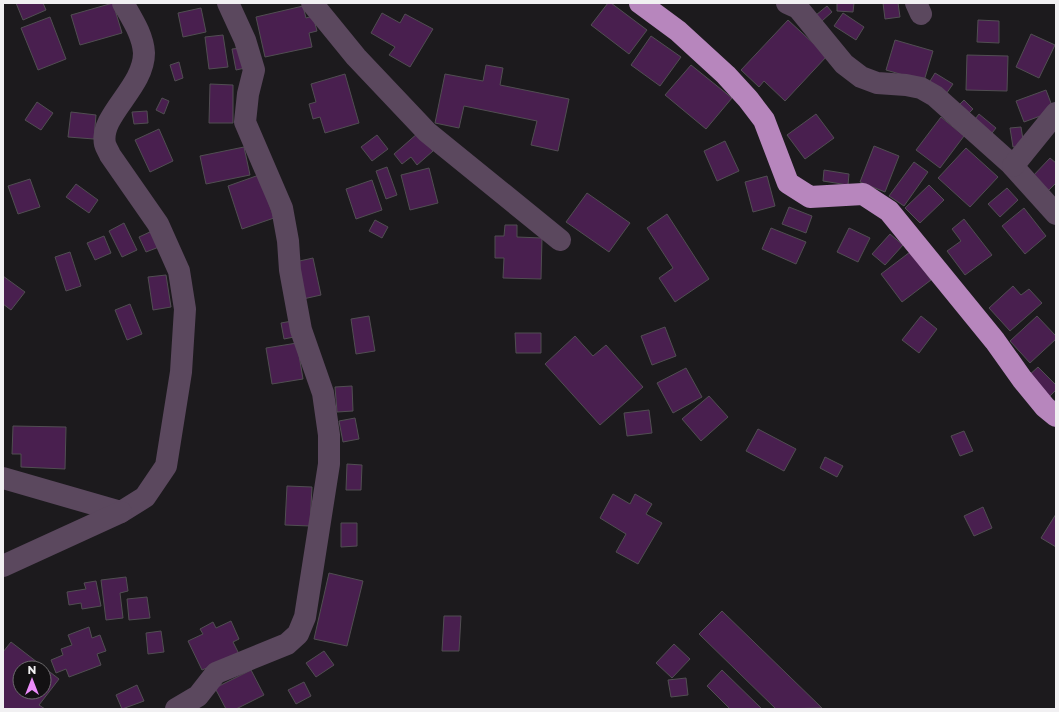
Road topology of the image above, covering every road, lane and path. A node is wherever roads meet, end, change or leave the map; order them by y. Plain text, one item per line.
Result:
1 (123, 3) edge
2 (228, 3) edge
3 (312, 3) edge
4 (640, 3) edge
5 (787, 3) edge
6 (1056, 113) edge
7 (1013, 166) junction
8 (1056, 214) edge
9 (560, 240) dead end
10 (1056, 416) edge
11 (3, 478) edge
12 (121, 512) junction
13 (3, 566) edge
14 (176, 709) edge

1 - 12 street
2 - 14 street
3 - 9 street
4 - 10 highway
5 - 7 street
6 - 7 street
7 - 8 street
11 - 12 street
12 - 13 street

